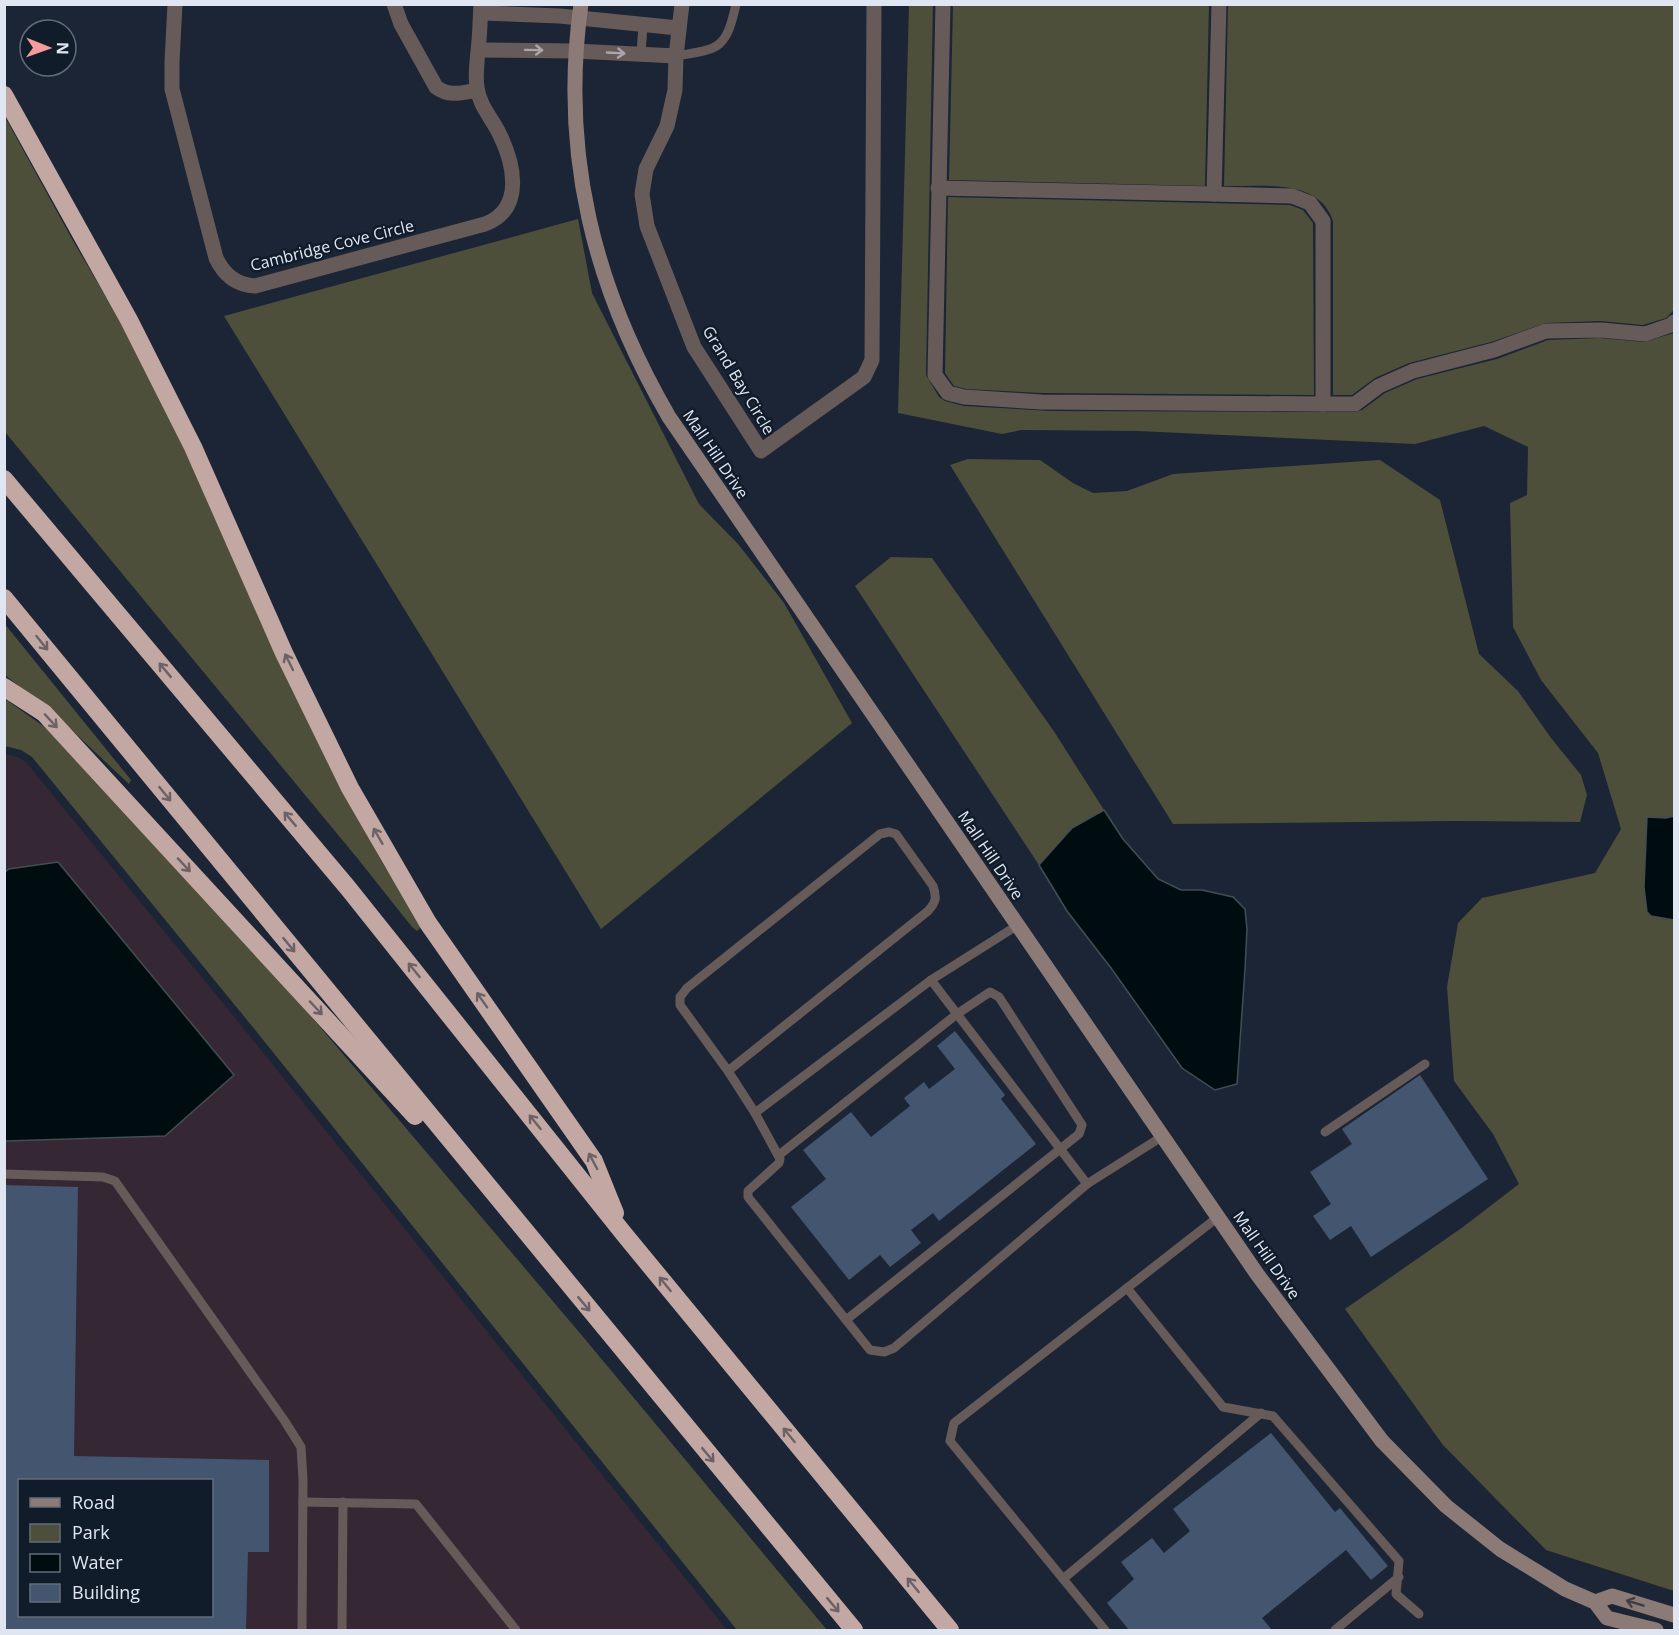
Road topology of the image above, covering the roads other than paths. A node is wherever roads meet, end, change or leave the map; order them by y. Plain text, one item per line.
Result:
1 (175, 4) edge
2 (394, 4) edge
3 (682, 4) edge
4 (736, 4) edge
5 (874, 4) edge
6 (943, 4) edge
7 (1219, 4) edge
8 (481, 9) edge
9 (580, 11) edge
10 (643, 24) junction
11 (678, 28) junction
12 (479, 50) junction
13 (575, 51) junction
14 (641, 54) junction
15 (675, 56) junction
16 (477, 90) junction
17 (4, 95) edge
18 (938, 188) junction
19 (1214, 194) junction
20 (1674, 322) edge
21 (1323, 404) junction
22 (4, 479) edge
23 (4, 598) edge
24 (4, 687) edge
25 (1018, 925) junction
26 (931, 980) junction
27 (957, 1014) junction
28 (1425, 1064) dead end
29 (728, 1071) junction
30 (755, 1113) junction
31 (1325, 1132) dead end
32 (1163, 1136) junction
33 (1059, 1148) junction
34 (779, 1155) junction
35 (4, 1174) edge
36 (1087, 1184) junction
37 (1218, 1217) junction
38 (624, 1234) junction
39 (547, 1259) junction
40 (1127, 1288) junction
41 (846, 1320) junction
42 (1261, 1413) junction
43 (303, 1502) junction
44 (343, 1502) junction
45 (1399, 1576) junction
46 (1063, 1579) junction
47 (1595, 1602) junction
48 (1419, 1614) dead end
49 (1674, 1615) edge
50 (302, 1630) edge
51 (342, 1630) edge
52 (516, 1630) edge
53 (854, 1630) edge
54 (950, 1630) edge
55 (1105, 1630) edge
56 (1335, 1630) edge
57 (1656, 1630) edge

1 - 16 street, Cambridge Cove Circle
2 - 16 street
3 - 11 street, Grand Bay Circle
4 - 15 lane
5 - 15 street, Grand Bay Circle
6 - 18 street
7 - 19 street
8 - 9 street
8 - 12 street, Cambridge Cove Circle
9 - 10 street
9 - 13 street, Mall Hill Drive
10 - 11 street
10 - 14 lane
11 - 15 street, Grand Bay Circle
12 -> 13 street
12 - 16 street, Cambridge Cove Circle
13 -> 14 street
13 - 25 street, Mall Hill Drive
14 - 15 street
38 -> 17 highway
18 - 19 street
18 - 21 street
19 - 21 street
20 - 21 street
38 -> 22 highway
23 -> 39 highway
24 -> 39 highway
25 - 26 lane
25 - 32 street, Mall Hill Drive
26 - 27 lane
26 - 30 lane
27 - 33 lane
27 - 33 lane
27 - 34 lane
28 - 31 lane
29 - 29 lane
29 - 30 lane
30 - 34 lane
32 - 36 lane
32 - 37 street, Mall Hill Drive
33 - 36 lane
33 - 41 lane
34 - 41 lane
35 - 43 lane
36 - 41 lane
37 - 40 lane
37 - 47 street, Mall Hill Drive
54 -> 38 highway
39 -> 53 highway
40 - 42 lane
40 - 46 lane
42 - 45 lane
42 - 46 lane
43 - 44 lane
43 - 50 lane
44 - 51 lane
44 - 52 lane
45 - 48 lane
45 - 56 lane
46 - 55 lane
49 -> 47 street, Mall Hill Drive
47 - 57 street, Mall Hill Drive

